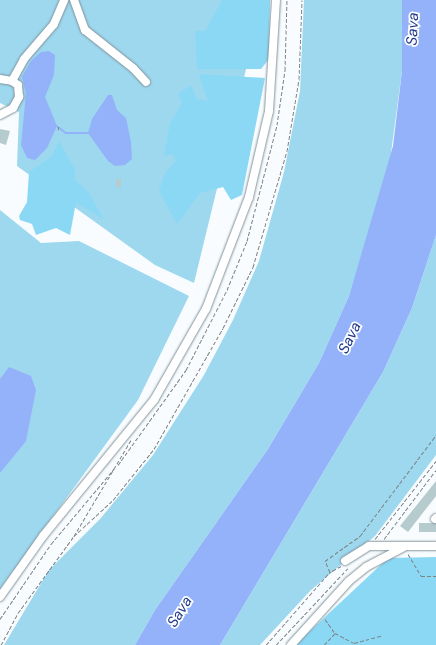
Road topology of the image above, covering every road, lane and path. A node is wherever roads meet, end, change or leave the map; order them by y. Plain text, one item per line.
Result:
1 (64, 0) edge
2 (74, 0) edge
3 (276, 0) edge
4 (287, 0) edge
5 (23, 62) junction
6 (0, 79) edge
7 (12, 81) junction
8 (146, 82) dead end
9 (20, 90) junction
10 (0, 115) edge
11 (59, 126) dead end
12 (58, 130) dead end
13 (436, 435) edge
14 (436, 461) edge
15 (436, 470) edge
16 (74, 536) dead end
17 (380, 545) junction
18 (369, 546) junction
19 (436, 546) edge
20 (404, 547) junction
21 (349, 562) junction
22 (330, 572) junction
23 (436, 576) edge
24 (0, 597) edge
25 (318, 613) junction
26 (0, 619) edge
27 (335, 633) junction
28 (381, 636) dead end
29 (1, 645) edge
30 (266, 645) edge
31 (276, 645) edge
32 (291, 645) edge
33 (324, 645) edge

1 - 5 street
2 - 8 street
3 - 24 street
4 - 26 path
5 - 7 street
5 - 9 street
6 - 7 street
7 - 9 street
9 - 10 street
11 - 12 path
13 - 22 path
14 - 18 path
15 - 17 path
16 - 29 path
17 - 18 street
17 - 20 street
18 - 21 street
19 - 20 street
20 - 23 path
20 - 25 street
21 - 22 path
21 - 31 path
22 - 30 path
25 - 27 path
25 - 32 street
27 - 28 path
27 - 33 path

